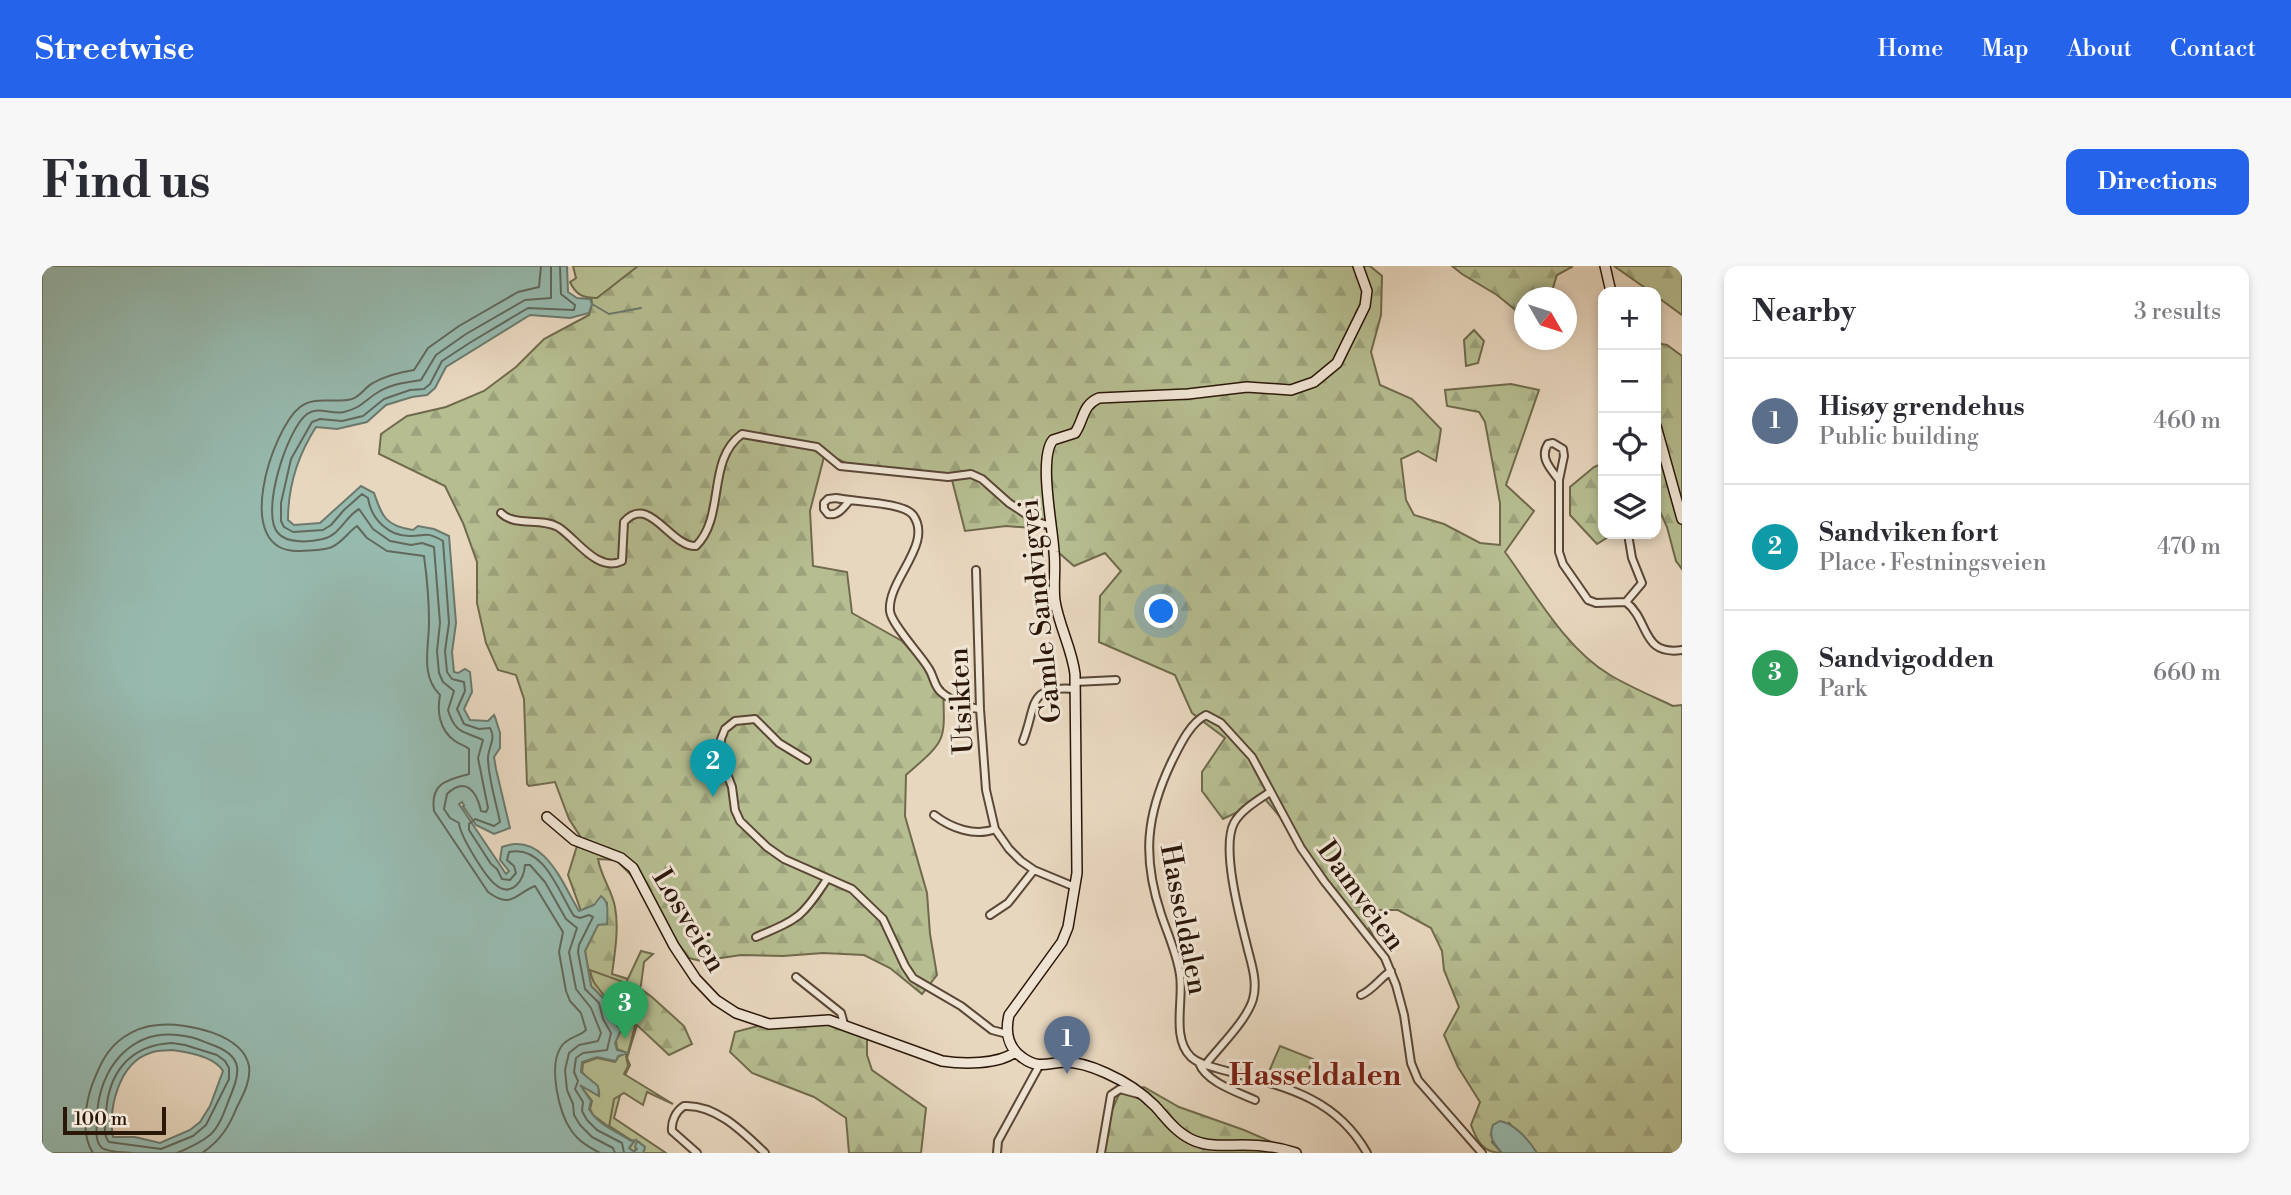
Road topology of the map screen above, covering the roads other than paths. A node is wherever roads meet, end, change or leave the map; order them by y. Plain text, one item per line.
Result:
1 (1358, 266) edge
2 (1605, 266) edge
3 (1610, 287) edge
4 (1661, 444) edge
5 (1559, 480) junction
6 (849, 501) dead end
7 (500, 513) dead end
8 (1682, 519) edge
9 (1051, 526) junction
10 (1629, 539) edge
11 (976, 570) dead end
12 (1626, 602) junction
13 (1682, 650) edge
14 (1116, 680) dead end
15 (1075, 685) junction
16 (980, 709) junction
17 (1200, 718) joint
18 (1023, 740) dead end
19 (807, 760) dead end
20 (1270, 792) junction
21 (934, 816) dead end
22 (547, 817) dead end
23 (995, 829) junction
24 (1034, 870) junction
25 (827, 879) junction
26 (1075, 887) junction
27 (990, 915) dead end
28 (756, 937) dead end
29 (1391, 971) junction
30 (796, 976) dead end
31 (1362, 995) dead end
32 (844, 1024) junction
33 (1007, 1034) junction
34 (1015, 1052) junction
35 (1203, 1063) junction
36 (1039, 1066) junction
37 (1140, 1093) junction
38 (1255, 1100) dead end
39 (1204, 1149) edge
40 (697, 1153) edge
41 (765, 1153) edge
42 (997, 1153) edge
43 (1101, 1153) edge
44 (1296, 1153) edge
45 (1367, 1153) edge
46 (1482, 1153) edge

1 - 9 street, Gamle Sandvigvei
2 - 3 street
4 - 8 street
5 - 5 street
5 - 12 street
6 - 16 street
7 - 9 street
9 - 15 street, Gamle Sandvigvei
10 - 12 street
11 - 16 street, Utsikten
12 - 13 street
14 - 15 street
15 - 18 street
15 - 26 street, Gamle Sandvigvei
16 - 23 street, Utsikten
17 - 20 street, Damveien
17 - 35 street, Hasseldalen
19 - 25 street
20 - 29 street, Damveien
20 - 35 street
21 - 23 street
22 - 32 street, Losveien
23 - 24 street, Utsikten
24 - 26 street, Utsikten
24 - 27 street
25 - 28 street
25 - 33 street
26 - 33 street, Gamle Sandvigvei
29 - 31 street
29 - 46 street, Damveien
30 - 32 street
32 - 34 street, Losveien
33 - 34 street
34 - 36 street
35 - 38 street, Hasseldalen
35 - 45 street
36 - 37 street
36 - 42 street
37 - 39 street
37 - 43 street
39 - 44 street
40 - 41 street

